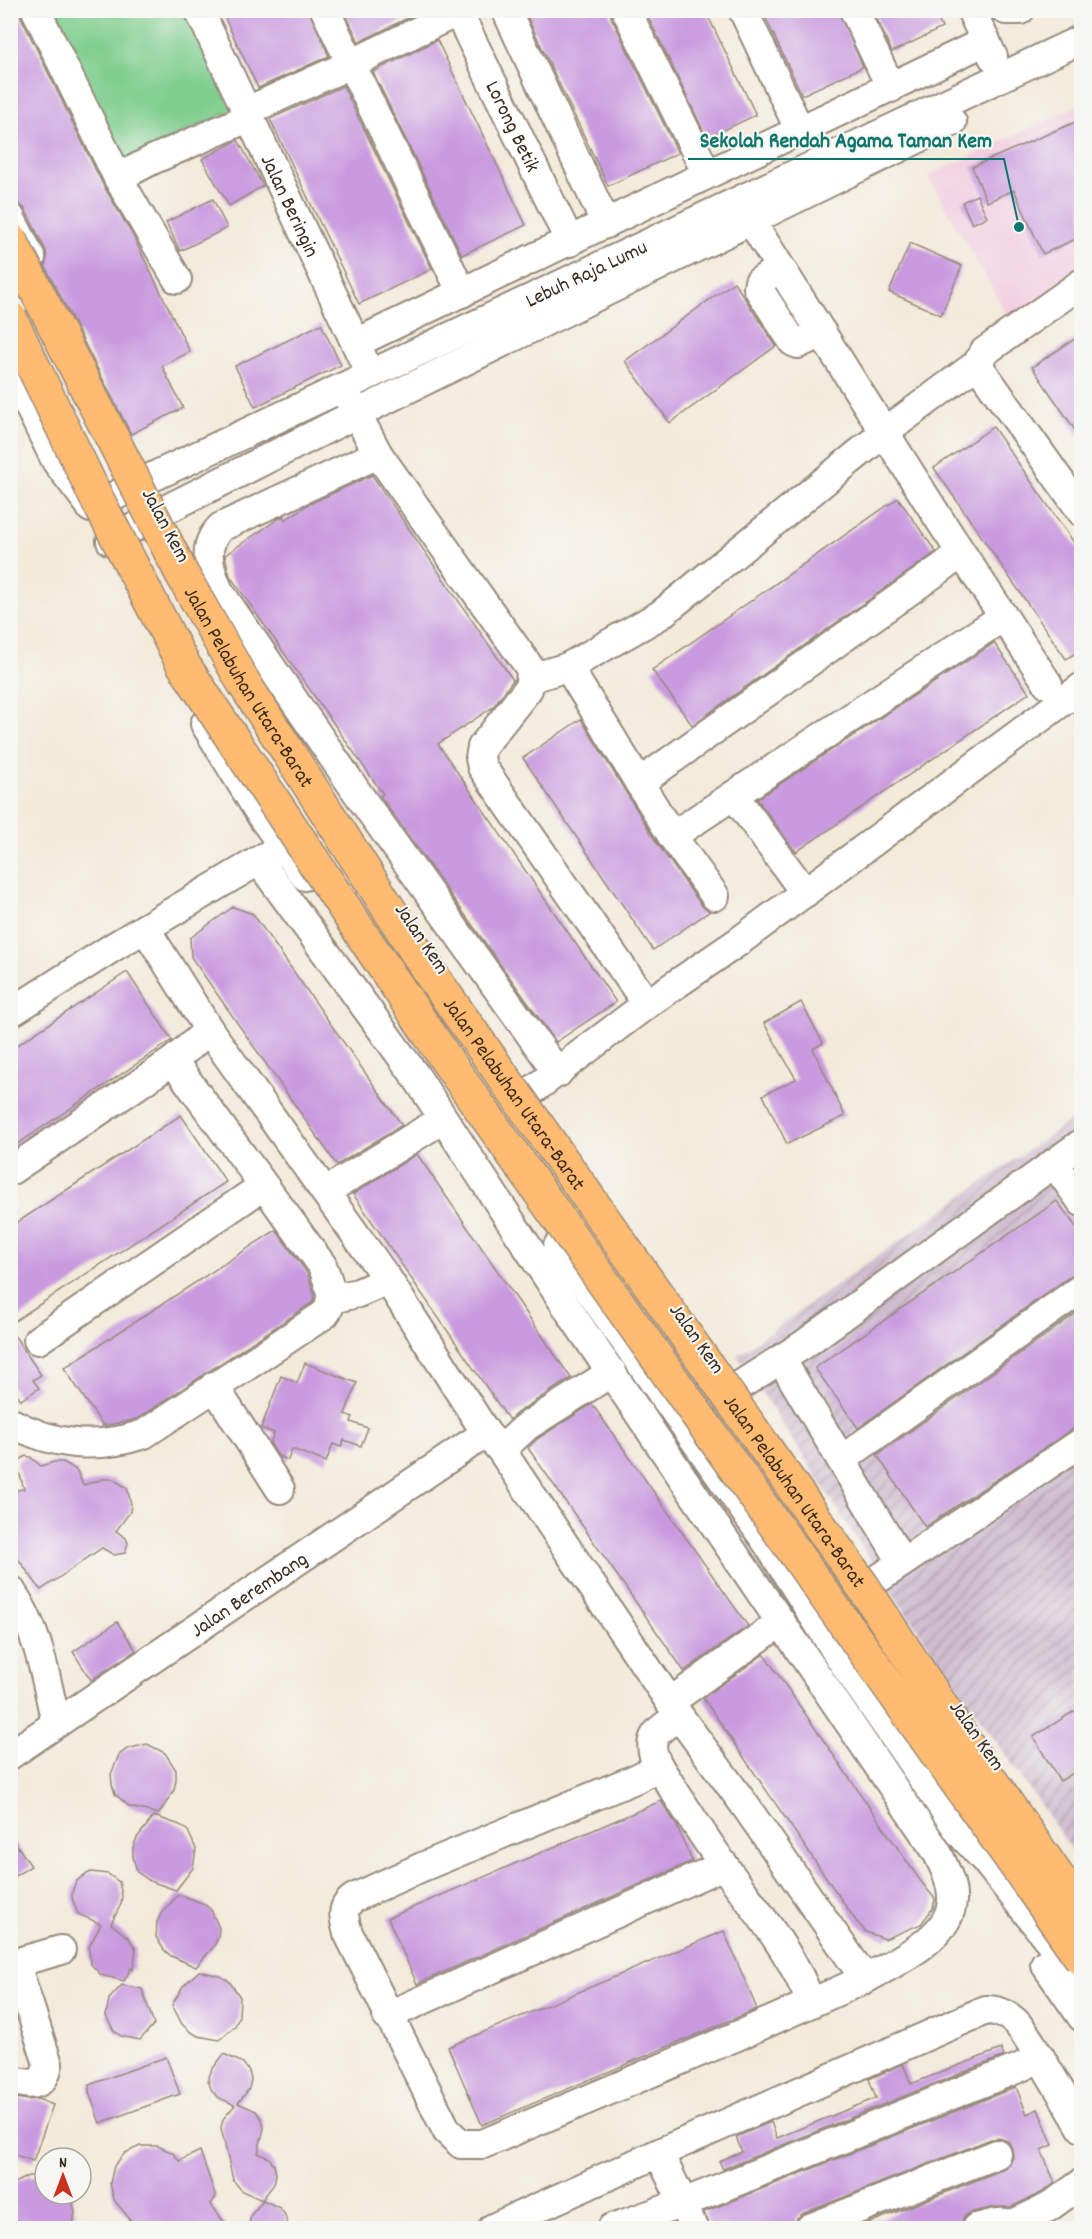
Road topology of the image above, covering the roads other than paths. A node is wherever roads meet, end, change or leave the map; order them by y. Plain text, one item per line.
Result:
1 (36, 10) edge
2 (199, 10) edge
3 (325, 10) edge
4 (506, 10) edge
5 (626, 10) edge
6 (743, 10) edge
7 (854, 10) edge
8 (971, 10) edge
9 (1005, 10) edge
10 (1020, 10) edge
11 (458, 11) edge
12 (1082, 39) edge
13 (986, 42) junction
14 (1082, 59) edge
15 (351, 64) junction
16 (1007, 85) junction
17 (891, 88) junction
18 (249, 114) junction
19 (800, 130) junction
20 (707, 174) junction
21 (118, 178) junction
22 (745, 210) junction
23 (10, 217) edge
24 (606, 224) junction
25 (10, 239) edge
26 (570, 242) junction
27 (177, 279) dead end
28 (1079, 289) edge
29 (462, 293) junction
30 (10, 318) edge
31 (356, 343) junction
32 (977, 364) junction
33 (10, 368) edge
34 (87, 370) junction
35 (370, 374) junction
36 (344, 387) junction
37 (383, 402) junction
38 (19, 408) edge
39 (357, 414) junction
40 (885, 432) junction
41 (378, 454) junction
42 (144, 481) junction
43 (92, 508) junction
44 (160, 512) junction
45 (1082, 512) edge
46 (111, 541) junction
47 (961, 554) junction
48 (1003, 617) junction
49 (568, 668) junction
50 (531, 678) junction
51 (1071, 693) edge
52 (639, 783) junction
53 (734, 795) junction
54 (672, 836) junction
55 (284, 846) junction
56 (259, 861) junction
57 (805, 893) junction
58 (716, 896) dead end
59 (145, 928) junction
60 (647, 1004) junction
61 (10, 1014) edge
62 (210, 1030) junction
63 (173, 1061) junction
64 (558, 1073) junction
65 (529, 1093) junction
66 (443, 1119) junction
67 (1082, 1143) edge
68 (1054, 1163) junction
69 (10, 1171) edge
70 (263, 1186) junction
71 (325, 1192) junction
72 (1082, 1202) edge
73 (388, 1280) junction
74 (1082, 1288) edge
75 (331, 1299) junction
76 (38, 1340) dead end
77 (781, 1359) junction
78 (612, 1372) junction
79 (214, 1386) junction
80 (734, 1389) junction
81 (10, 1422) edge
82 (494, 1441) junction
83 (1082, 1442) edge
84 (841, 1460) junction
85 (280, 1489) dead end
86 (902, 1562) junction
87 (872, 1583) junction
88 (10, 1589) edge
89 (781, 1622) junction
90 (675, 1710) junction
91 (56, 1723) junction
92 (10, 1755) edge
93 (659, 1767) junction
94 (961, 1834) junction
95 (724, 1865) junction
96 (1082, 1887) edge
97 (1082, 1912) edge
98 (61, 1950) dead end
99 (16, 1952) edge
100 (1082, 1959) edge
101 (865, 1979) junction
102 (1082, 1982) edge
103 (811, 2003) junction
104 (387, 2016) junction
105 (1082, 2017) edge
106 (1040, 2057) junction
107 (10, 2080) edge
108 (1082, 2128) edge
109 (659, 2153) junction
110 (997, 2154) dead end
111 (1082, 2183) edge
112 (688, 2216) edge
113 (1016, 2226) edge
114 (493, 2229) edge
115 (612, 2229) edge
116 (810, 2229) edge
117 (976, 2229) edge

1 - 21 street
2 - 18 street, Jalan Beringin
3 - 15 street
4 - 24 street, Lorong Betik
5 - 20 street
6 - 19 street
7 - 17 street
8 - 13 street
9 - 10 street
11 - 15 street
11 - 26 street, Lorong Betik
12 - 16 street, Lebuh Raja Lumu
13 - 16 street
13 - 17 street
14 - 16 street, Lebuh Raja Lumu
15 - 18 street
15 - 29 street
16 - 22 street, Lebuh Raja Lumu
17 - 19 street
18 - 21 street
18 - 31 street, Jalan Beringin
19 - 20 street
20 - 24 street
21 - 27 street
22 - 35 street, Lebuh Raja Lumu
22 - 37 street, Lebuh Raja Lumu
22 - 40 street
23 - 34 street, Jalan Kem
24 - 26 street
25 - 97 main road, Jalan Pelabuhan Utara-Barat, bridge
26 - 29 street
28 - 32 street
29 - 31 street
30 - 100 main road, Jalan Pelabuhan Utara-Barat, bridge
31 - 35 street, Jalan Beringin
32 - 40 street
32 - 45 street
33 - 38 street
34 - 38 street
34 - 42 street, Jalan Kem
35 - 36 street, Lebuh Raja Lumu
35 - 37 street, Jalan Beringin
36 - 39 street
36 - 42 street, Lebuh Raja Lumu
37 - 39 street, Lebuh Raja Lumu
38 - 43 street
39 - 41 street
39 - 44 street, Lebuh Raja Lumu
40 - 47 street
40 - 49 street
41 - 50 street
41 - 64 street
42 - 43 street, Lebuh Raja Lumu
42 - 44 street, Jalan Kem
43 - 46 street
44 - 46 street, Lebuh Raja Lumu
44 - 65 street, Jalan Kem
46 - 55 street
47 - 48 street
47 - 52 street
48 - 51 street
48 - 53 street
49 - 50 street
49 - 52 street
50 - 60 street
51 - 57 street
52 - 54 street
53 - 54 street
53 - 57 street
54 - 58 street
55 - 56 street
55 - 94 street
56 - 59 street
56 - 66 street
57 - 60 street
59 - 61 street
59 - 62 street
60 - 64 street
62 - 63 street
62 - 71 street
63 - 69 street
63 - 70 street
64 - 65 street
65 - 80 street, Jalan Kem
66 - 71 street
66 - 78 street
67 - 68 street
68 - 72 street
68 - 77 street
70 - 75 street
70 - 76 street
71 - 73 street
73 - 75 street
73 - 82 street
74 - 84 street
75 - 79 street
77 - 80 street
77 - 84 street
78 - 82 street, Jalan Berembang
78 - 89 street
79 - 81 street
79 - 85 street
80 - 87 street, Jalan Kem
82 - 90 street
82 - 91 street, Jalan Berembang
83 - 86 street
84 - 86 street
86 - 87 street
87 - 96 street, Jalan Kem
88 - 91 street
89 - 90 street
89 - 101 street
90 - 93 street
90 - 101 street
91 - 92 street, Jalan Berembang
93 - 95 street
93 - 104 street
94 - 102 street
94 - 105 street
95 - 103 street
95 - 104 street
98 - 99 street
99 - 107 street
101 - 103 street
103 - 104 street
106 - 108 street
106 - 109 street
106 - 112 street
109 - 112 street
109 - 114 street
110 - 116 street
111 - 113 street
112 - 115 street
113 - 117 street

